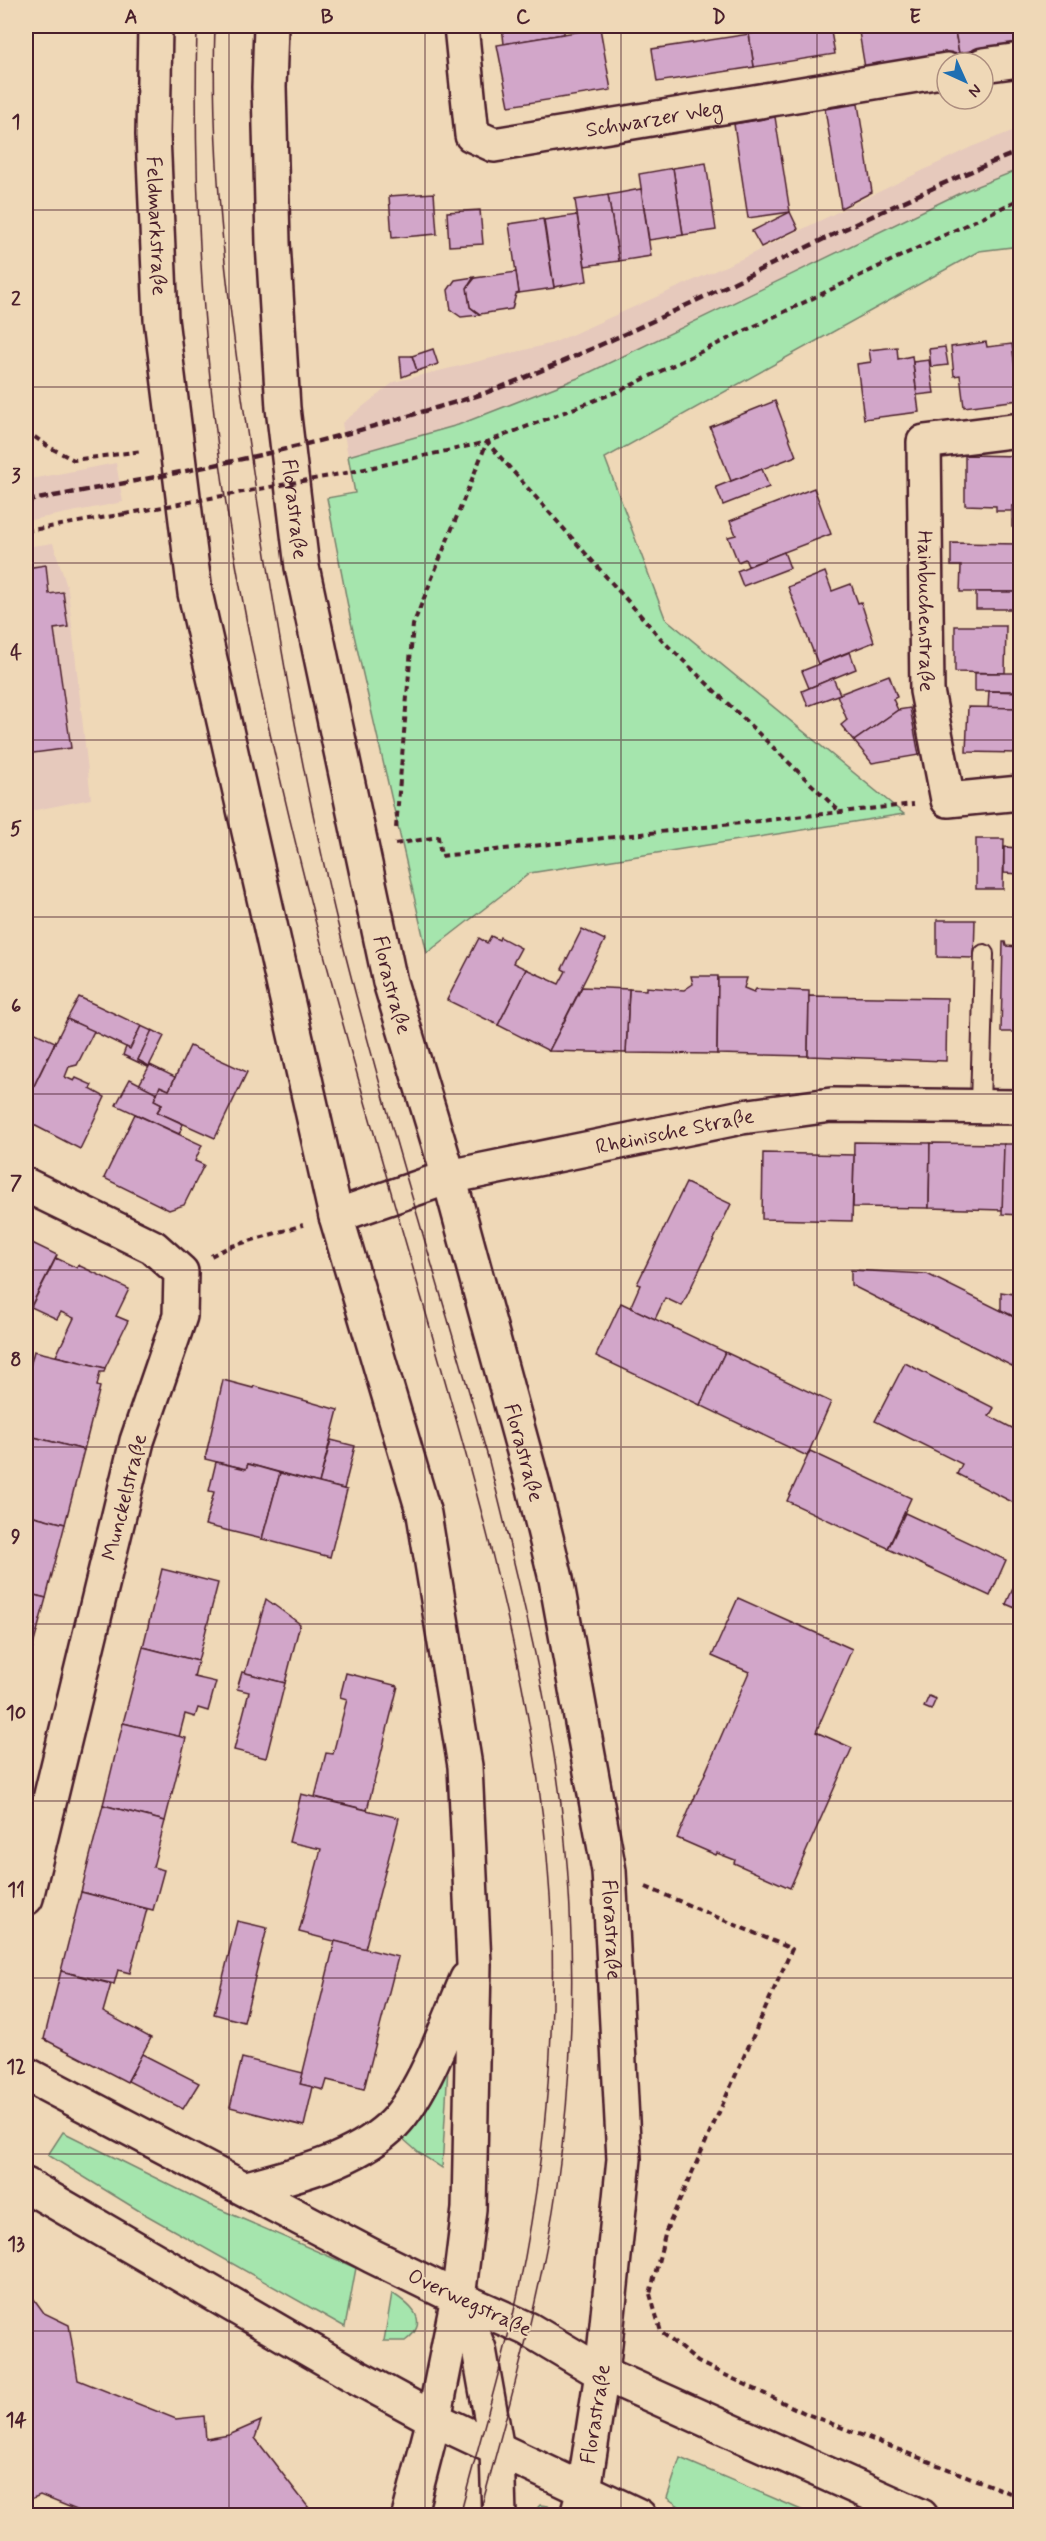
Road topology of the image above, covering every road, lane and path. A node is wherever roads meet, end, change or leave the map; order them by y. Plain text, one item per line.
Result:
1 (155, 26) edge
2 (271, 26) edge
3 (461, 26) edge
4 (1020, 60) edge
5 (995, 63) edge
6 (935, 72) edge
7 (1020, 199) edge
8 (1020, 430) edge
9 (26, 431) edge
10 (487, 442) junction
11 (144, 450) dead end
12 (26, 531) edge
13 (1020, 793) edge
14 (948, 800) junction
15 (839, 811) junction
16 (394, 844) junction
17 (362, 849) junction
18 (984, 954) dead end
19 (980, 1106) junction
20 (1020, 1107) edge
21 (449, 1177) junction
22 (26, 1185) edge
23 (336, 1216) junction
24 (290, 1228) dead end
25 (229, 1247) dead end
26 (609, 1871) junction
27 (26, 1898) edge
28 (474, 1964) junction
29 (26, 2074) edge
30 (26, 2185) edge
31 (247, 2188) junction
32 (612, 2279) junction
33 (650, 2294) junction
34 (458, 2298) junction
35 (602, 2373) junction
36 (434, 2419) junction
37 (497, 2450) junction
38 (1020, 2497) edge
39 (580, 2503) edge
40 (409, 2516) edge
41 (499, 2516) edge
42 (639, 2516) edge
43 (921, 2516) edge

1 - 23 main road, Feldmarkstraße
2 - 17 main road, Florastraße
3 - 6 main road, Schwarzer Weg
4 - 5 main road
7 - 10 path
8 - 14 main road, Hainbuchenstraße
9 - 11 path
10 - 12 path, bridge
10 - 15 path
10 - 16 path
13 - 14 main road
14 - 15 path
15 - 16 path
16 - 17 path
17 - 21 main road, Florastraße
18 - 19 lane
19 - 20 main road, Rheinische Straße
19 - 21 main road, Rheinische Straße
21 - 23 main road, Rheinische Straße
21 - 26 main road, Florastraße
22 - 27 main road, Munckelstraße
23 - 28 main road
24 - 25 path
26 - 32 main road, Florastraße
26 - 33 path
28 - 31 main road
28 - 34 main road
29 - 31 main road, Overwegstraße
30 - 36 main road
31 - 34 main road, Overwegstraße
32 - 33 path
32 - 35 main road, Florastraße
33 - 38 path
34 - 35 main road, Overwegstraße
34 - 36 main road
34 - 37 main road
35 - 39 main road, Florastraße
35 - 43 main road, Overwegstraße
36 - 37 main road
36 - 40 main road
37 - 39 main road
37 - 41 main road
39 - 42 main road

